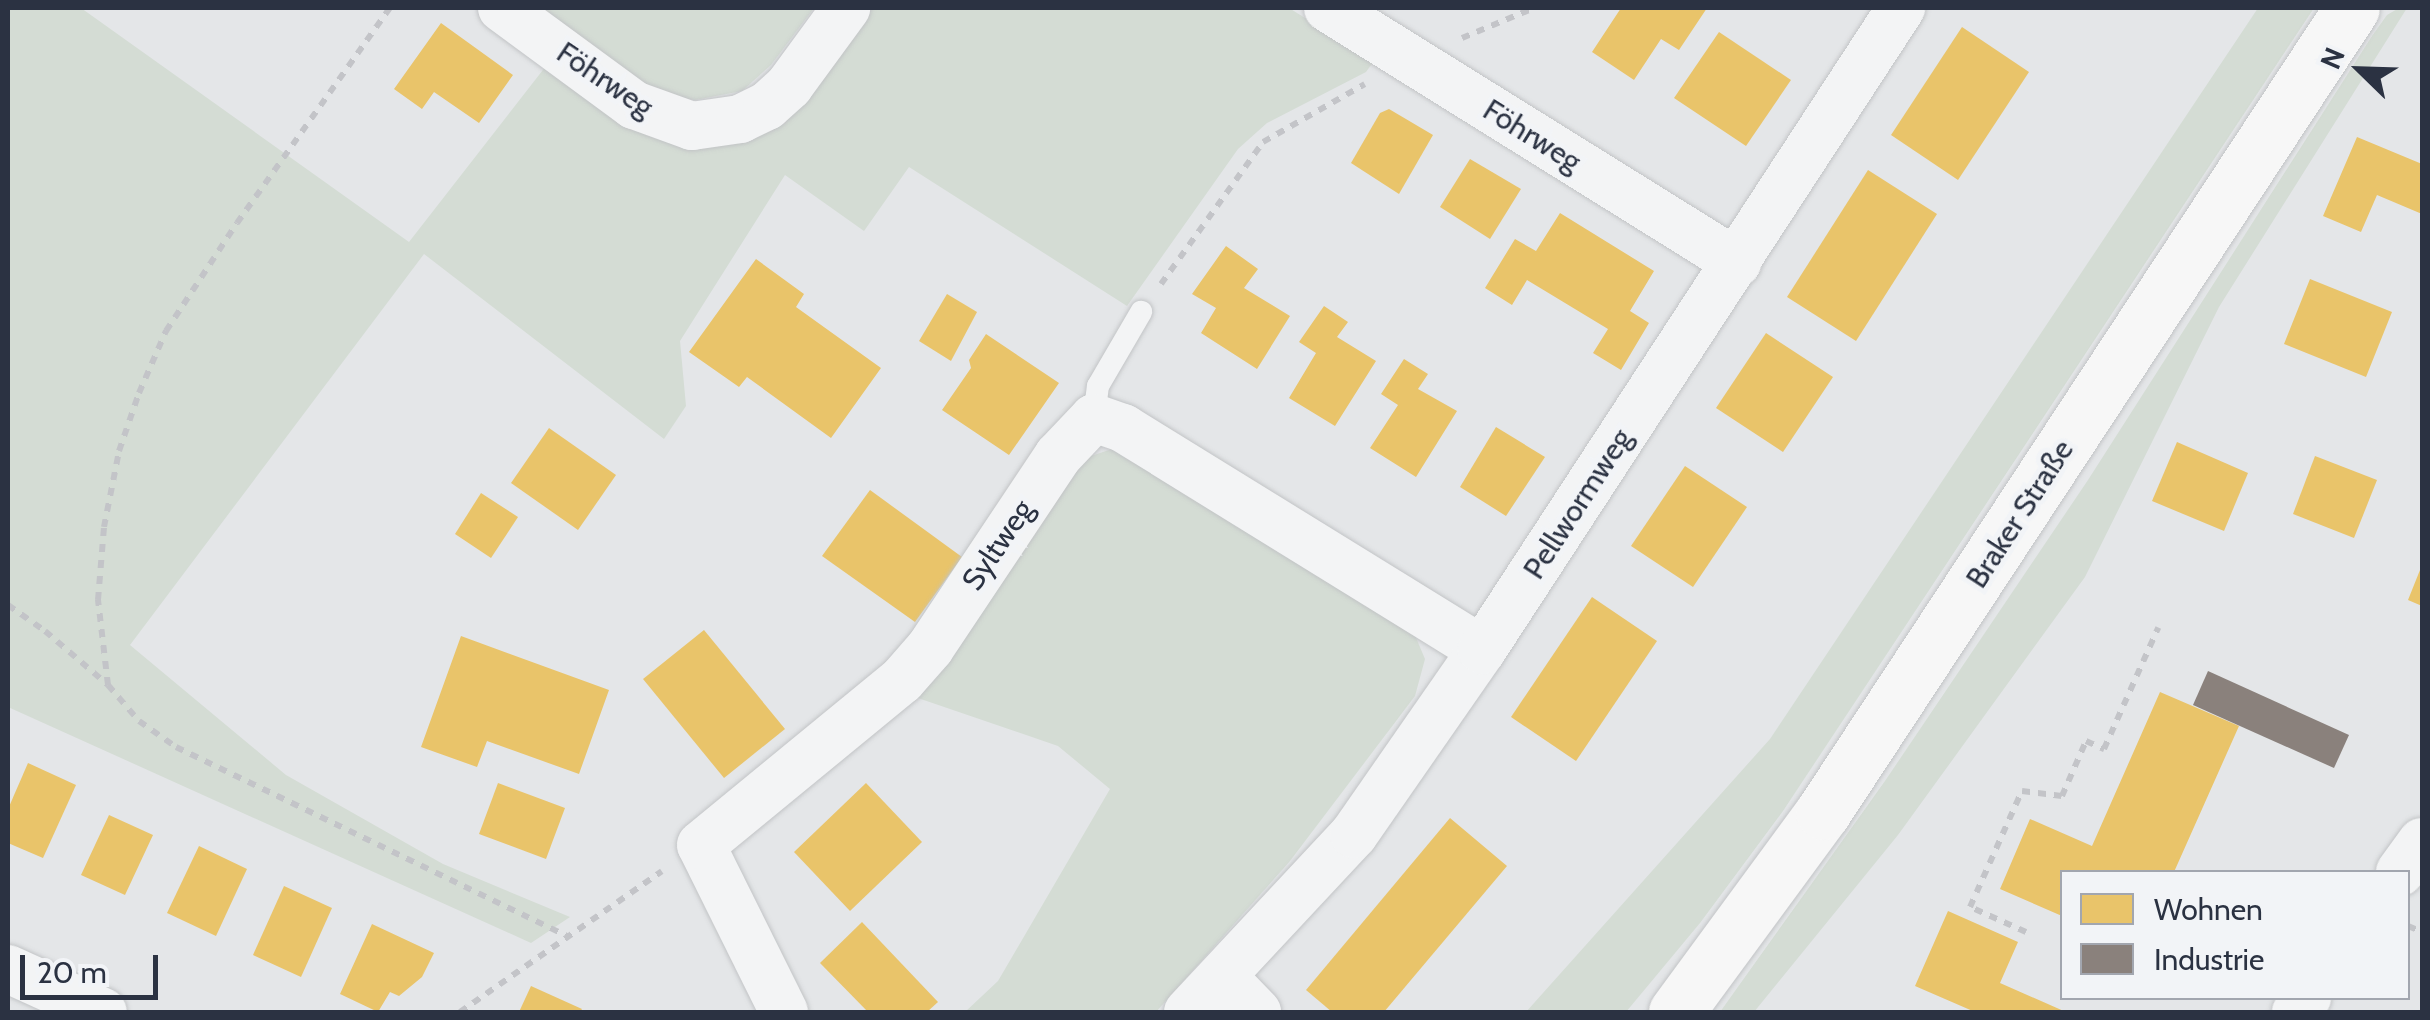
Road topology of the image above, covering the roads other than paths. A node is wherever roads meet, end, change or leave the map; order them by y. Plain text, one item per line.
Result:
1 (502, 8) edge
2 (846, 8) edge
3 (1328, 8) edge
4 (1901, 8) edge
5 (2352, 8) edge
6 (1737, 263) junction
7 (1141, 312) road end
8 (1094, 418) junction
9 (1482, 650) junction
10 (2422, 842) edge
11 (2401, 870) edge
12 (8, 969) edge
13 (1223, 977) junction
14 (103, 1012) edge
15 (784, 1012) edge
16 (1188, 1012) edge
17 (1256, 1012) edge
18 (1676, 1012) edge

1 - 2 street, Föhrweg
3 - 6 street, Föhrweg
4 - 6 street, Pellwormweg
5 - 18 main road, Braker Straße
6 - 9 street, Pellwormweg
7 - 8 lane
8 - 9 street
8 - 15 street, Syltweg
9 - 13 street, Pellwormweg
10 - 11 street
12 - 14 street
13 - 16 street, Pellwormweg
13 - 17 street

